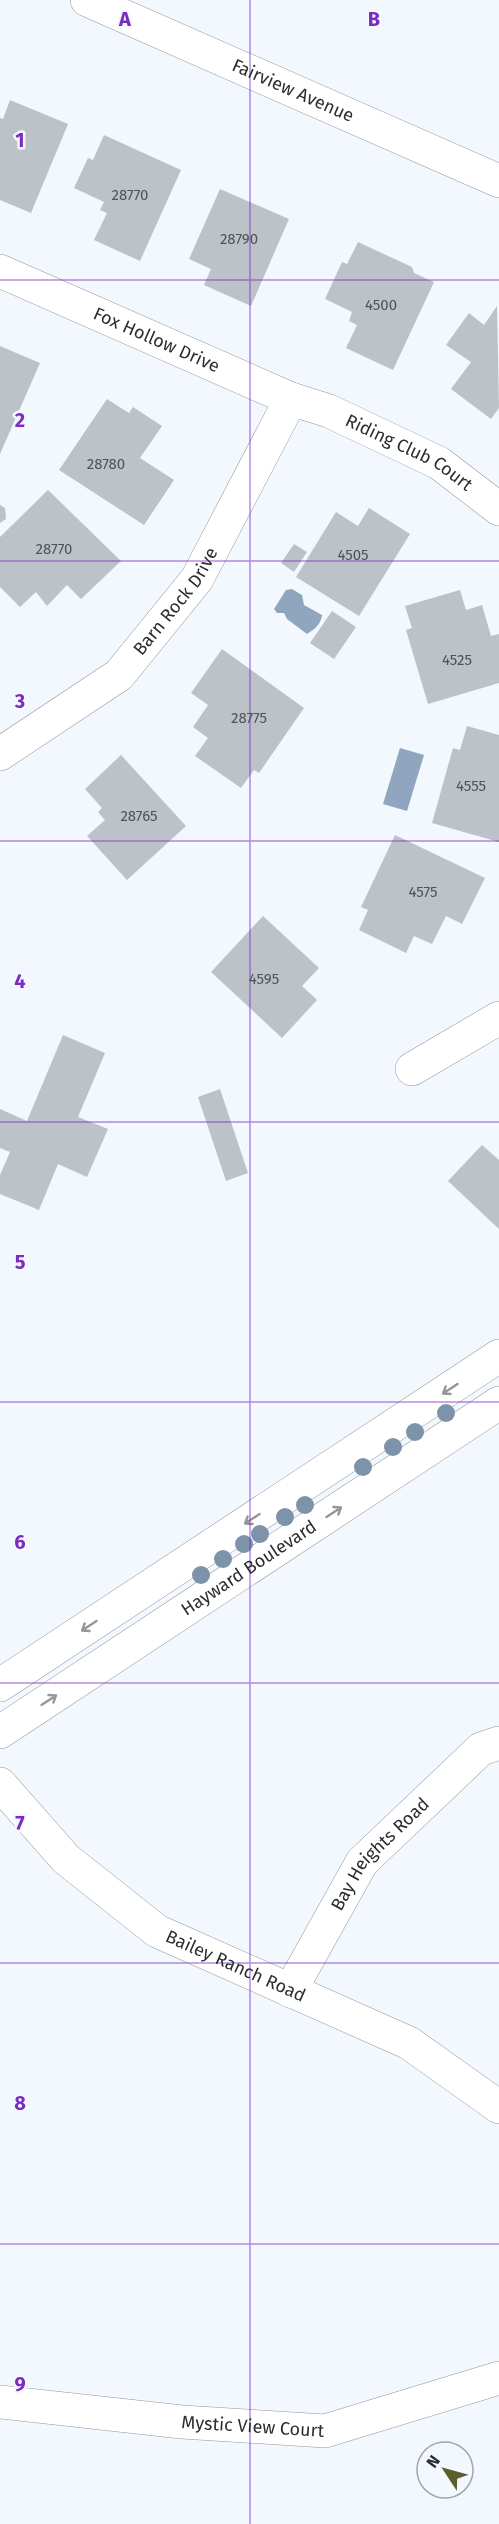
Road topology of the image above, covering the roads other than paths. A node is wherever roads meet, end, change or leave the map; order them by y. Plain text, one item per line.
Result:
1 (87, 0) edge
2 (499, 181) edge
3 (0, 271) edge
4 (303, 402) junction
5 (499, 509) edge
6 (0, 754) edge
7 (499, 1018) edge
8 (412, 1069) dead end
9 (499, 1356) edge
10 (499, 1403) edge
11 (0, 1685) edge
12 (0, 1732) edge
13 (499, 1743) edge
14 (0, 1784) edge
15 (290, 1991) junction
16 (499, 2107) edge
17 (499, 2378) edge
18 (0, 2402) edge

1 - 2 street, Fairview Avenue
3 - 4 street, Fox Hollow Drive
4 - 5 street, Riding Club Court
4 - 6 street, Barn Rock Drive
7 - 8 street
9 -> 11 street
12 -> 10 street, Hayward Boulevard
13 - 15 street, Bay Heights Road
14 - 15 street, Bailey Ranch Road
15 - 16 street, Bailey Ranch Road
17 - 18 street, Mystic View Court

